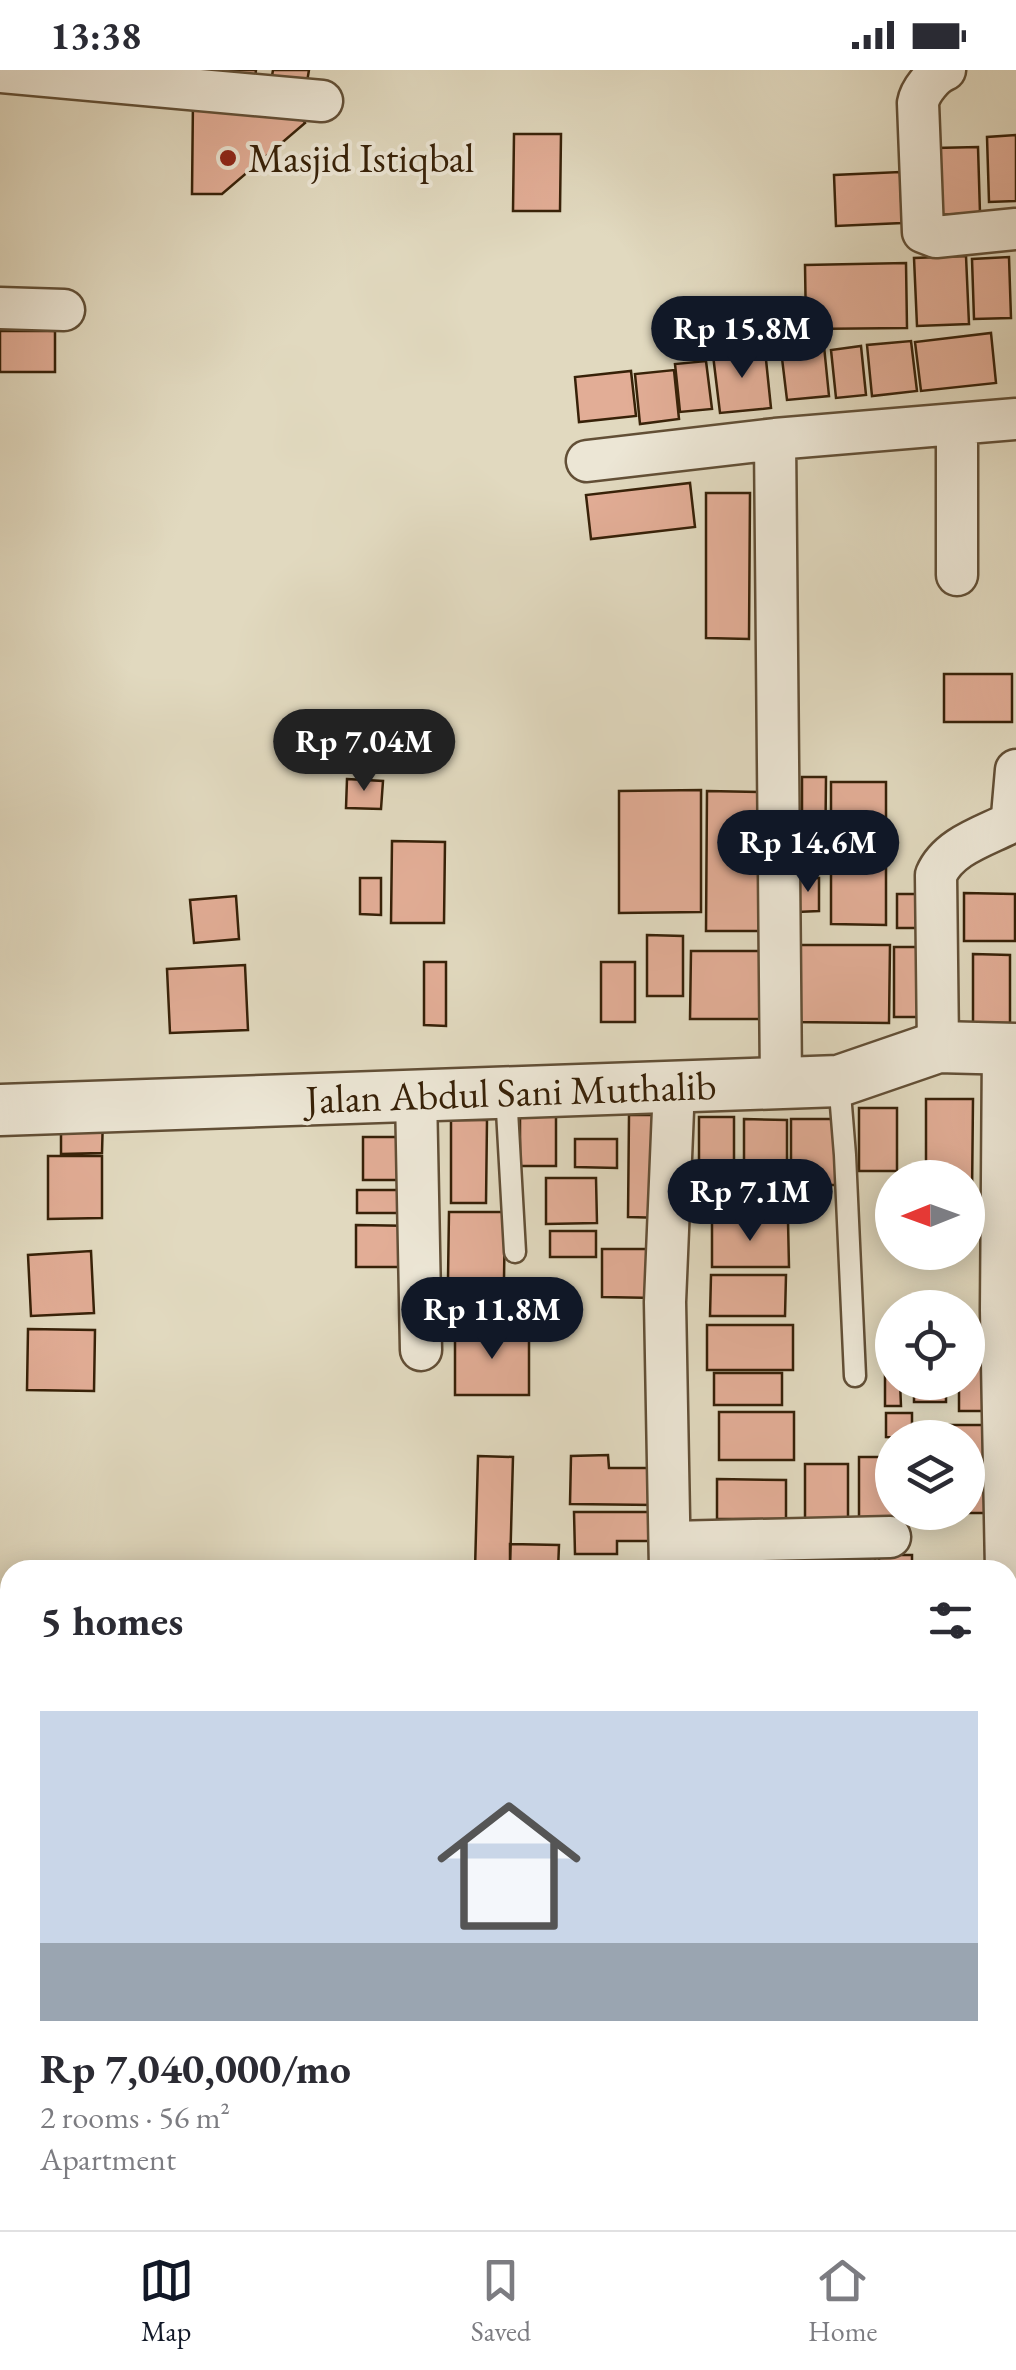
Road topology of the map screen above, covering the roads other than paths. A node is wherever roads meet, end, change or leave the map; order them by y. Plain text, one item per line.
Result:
1 (945, 70) edge
2 (0, 72) edge
3 (198, 79) edge
4 (322, 101) dead end
5 (1016, 228) edge
6 (0, 308) edge
7 (64, 310) dead end
8 (1016, 419) edge
9 (957, 425) junction
10 (775, 439) junction
11 (587, 461) dead end
12 (957, 574) dead end
13 (1016, 770) edge
14 (938, 1047) junction
15 (1009, 1049) edge
16 (838, 1081) junction
17 (780, 1083) junction
18 (674, 1086) junction
19 (506, 1092) junction
20 (416, 1094) junction
21 (0, 1110) edge
22 (514, 1252) dead end
23 (421, 1350) dead end
24 (854, 1376) dead end
25 (890, 1537) dead end
26 (670, 1556) edge
27 (1006, 1560) edge

1 - 5 street
2 - 3 street
3 - 4 street
6 - 7 street
8 - 9 street
9 - 10 street
9 - 12 street
10 - 11 street
10 - 17 street
13 - 14 street
14 - 15 street, Jalan Abdul Sani Muthalib
14 - 16 street, Jalan Abdul Sani Muthalib
15 - 27 street
16 - 17 street, Jalan Abdul Sani Muthalib
16 - 24 lane
17 - 18 street, Jalan Abdul Sani Muthalib
18 - 19 street, Jalan Abdul Sani Muthalib
18 - 26 street
19 - 20 street, Jalan Abdul Sani Muthalib
19 - 22 lane
20 - 21 street, Jalan Abdul Sani Muthalib
20 - 23 street
25 - 26 street

